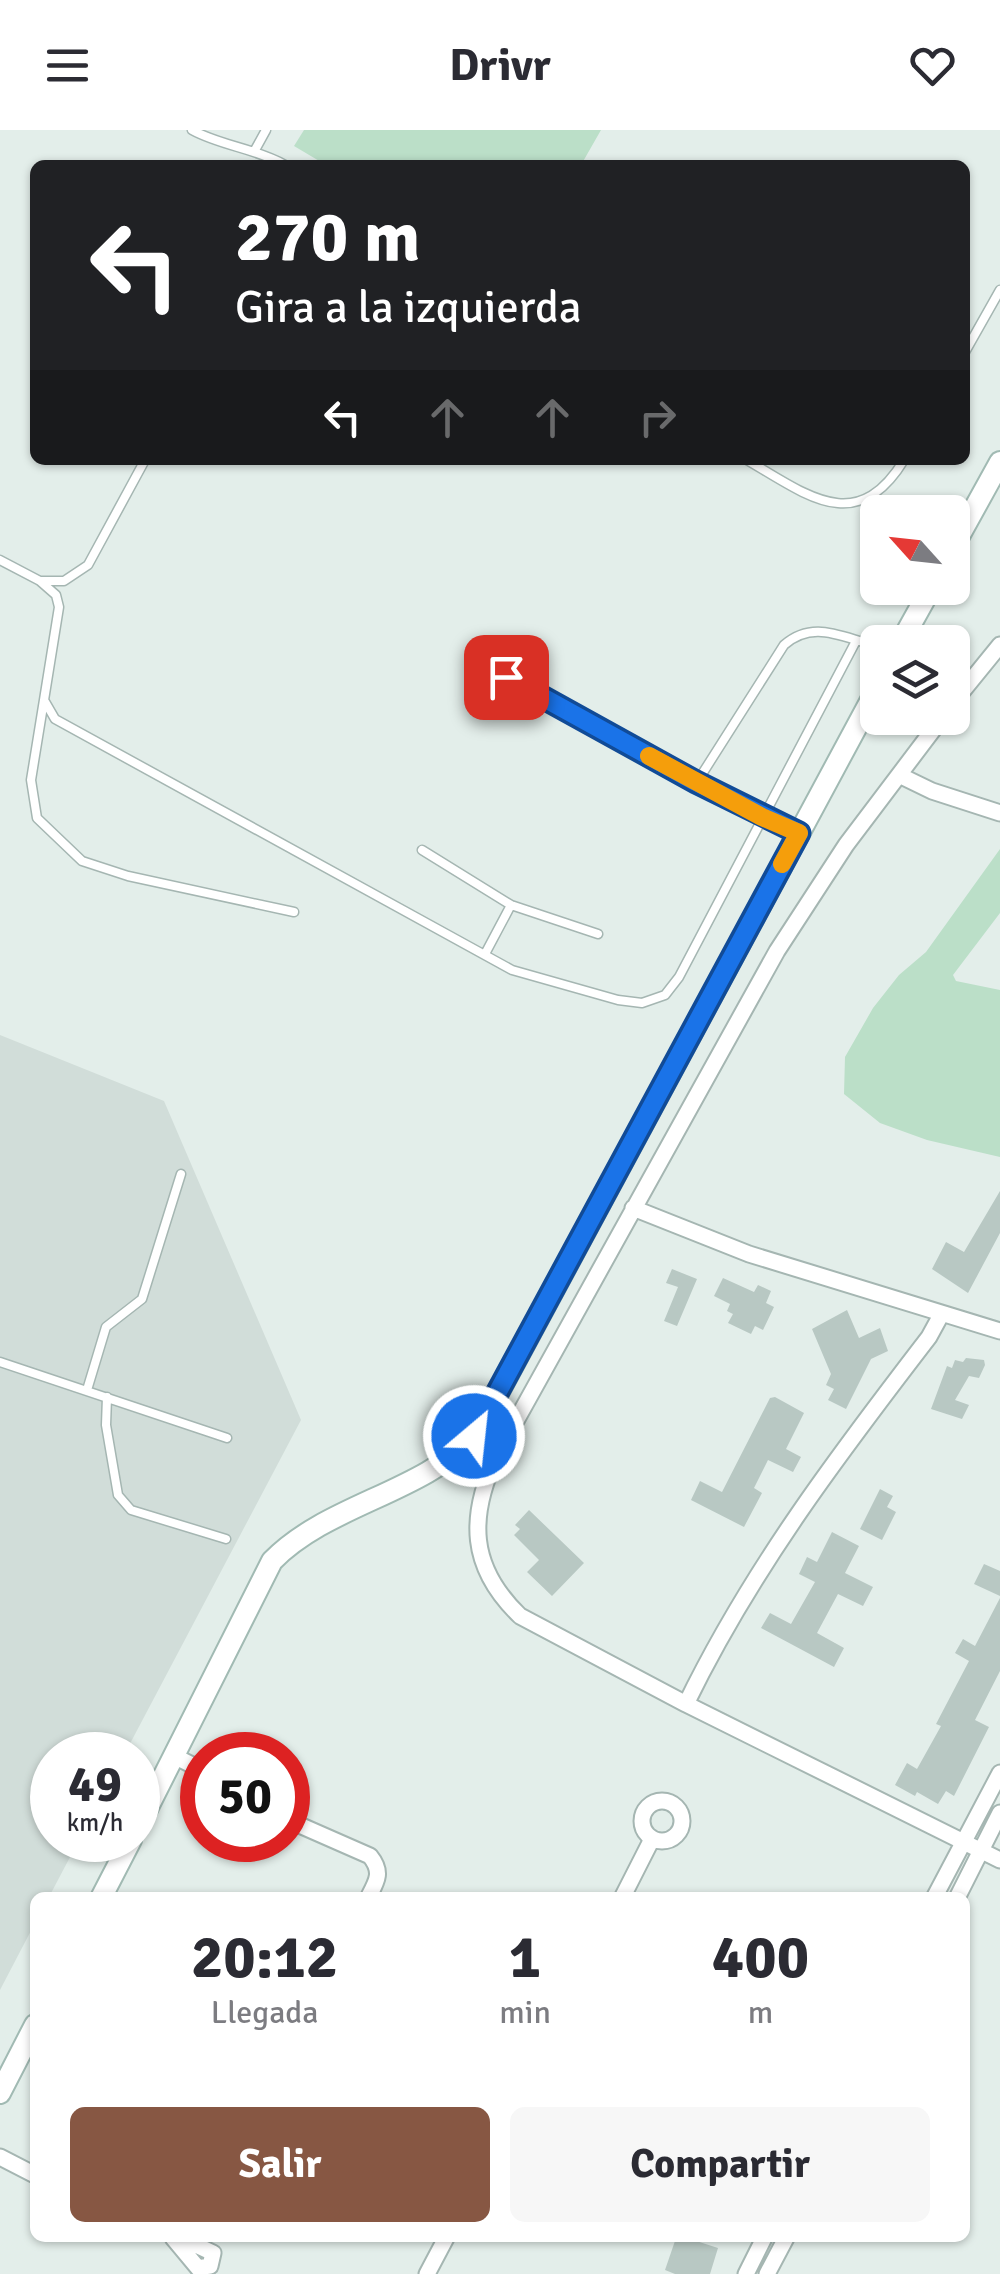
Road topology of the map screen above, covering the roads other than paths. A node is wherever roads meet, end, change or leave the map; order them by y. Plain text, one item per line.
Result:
1 (192, 130) edge
2 (266, 130) edge
3 (255, 150) junction
4 (275, 160) edge
5 (1000, 290) edge
6 (970, 343) edge
7 (1000, 462) edge
8 (142, 465) edge
9 (755, 465) edge
10 (901, 465) edge
11 (970, 516) edge
12 (0, 560) edge
13 (40, 581) junction
14 (856, 642) junction
15 (860, 643) edge
16 (1000, 645) edge
17 (475, 660) dead end
18 (970, 682) edge
19 (44, 700) junction
20 (860, 720) edge
21 (929, 735) edge
22 (899, 775) junction
23 (696, 782) junction
24 (1000, 813) edge
25 (762, 817) junction
26 (799, 833) junction
27 (422, 850) dead end
28 (512, 904) junction
29 (294, 912) dead end
30 (598, 934) dead end
31 (485, 954) junction
32 (181, 1174) dead end
33 (633, 1208) junction
34 (941, 1314) junction
35 (1000, 1331) edge
36 (0, 1362) edge
37 (87, 1390) junction
38 (107, 1396) junction
39 (227, 1438) dead end
40 (226, 1539) dead end
41 (686, 1704) junction
42 (174, 1756) junction
43 (180, 1759) edge
44 (1000, 1773) edge
45 (160, 1784) edge
46 (1000, 1813) edge
47 (310, 1830) edge
48 (652, 1839) dead end
49 (962, 1842) junction
50 (981, 1851) junction
51 (1000, 1860) edge
52 (120, 1862) edge
53 (104, 1892) edge
54 (371, 1892) edge
55 (625, 1892) edge
56 (937, 1892) edge
57 (960, 1892) edge
58 (30, 2036) edge
59 (0, 2093) edge
60 (0, 2157) edge
61 (30, 2172) edge
62 (176, 2242) edge
63 (190, 2242) edge
64 (444, 2242) edge
65 (762, 2242) edge
66 (784, 2242) edge
67 (427, 2274) edge
68 (746, 2274) edge
69 (767, 2274) edge

1 - 3 lane
2 - 3 lane
3 - 4 lane
5 - 6 lane
7 - 11 main road
8 - 13 lane
9 - 10 lane
12 - 13 lane
13 - 19 lane
14 - 15 lane
14 - 23 lane
14 - 25 lane
16 - 18 street
17 - 23 lane
19 - 29 lane
19 - 31 lane
20 - 26 main road
21 - 22 street
22 - 24 street
22 - 33 street
23 - 25 lane
25 - 26 lane
25 - 31 lane
26 - 42 main road
27 - 28 lane
28 - 30 lane
28 - 31 lane
32 - 37 lane
33 - 34 street
33 - 41 street
34 - 35 street
34 - 41 street
36 - 37 lane
37 - 38 lane
38 - 39 lane
38 - 40 lane
41 - 49 street
42 - 43 street
42 - 45 main road
44 - 49 street
46 - 50 street
47 - 54 street
48 - 55 street
49 - 50 street
49 - 56 street
50 - 51 street
50 - 57 street
52 - 53 main road
58 - 59 main road
60 - 61 street
62 - 63 street
64 - 67 street
65 - 68 street
66 - 69 street

